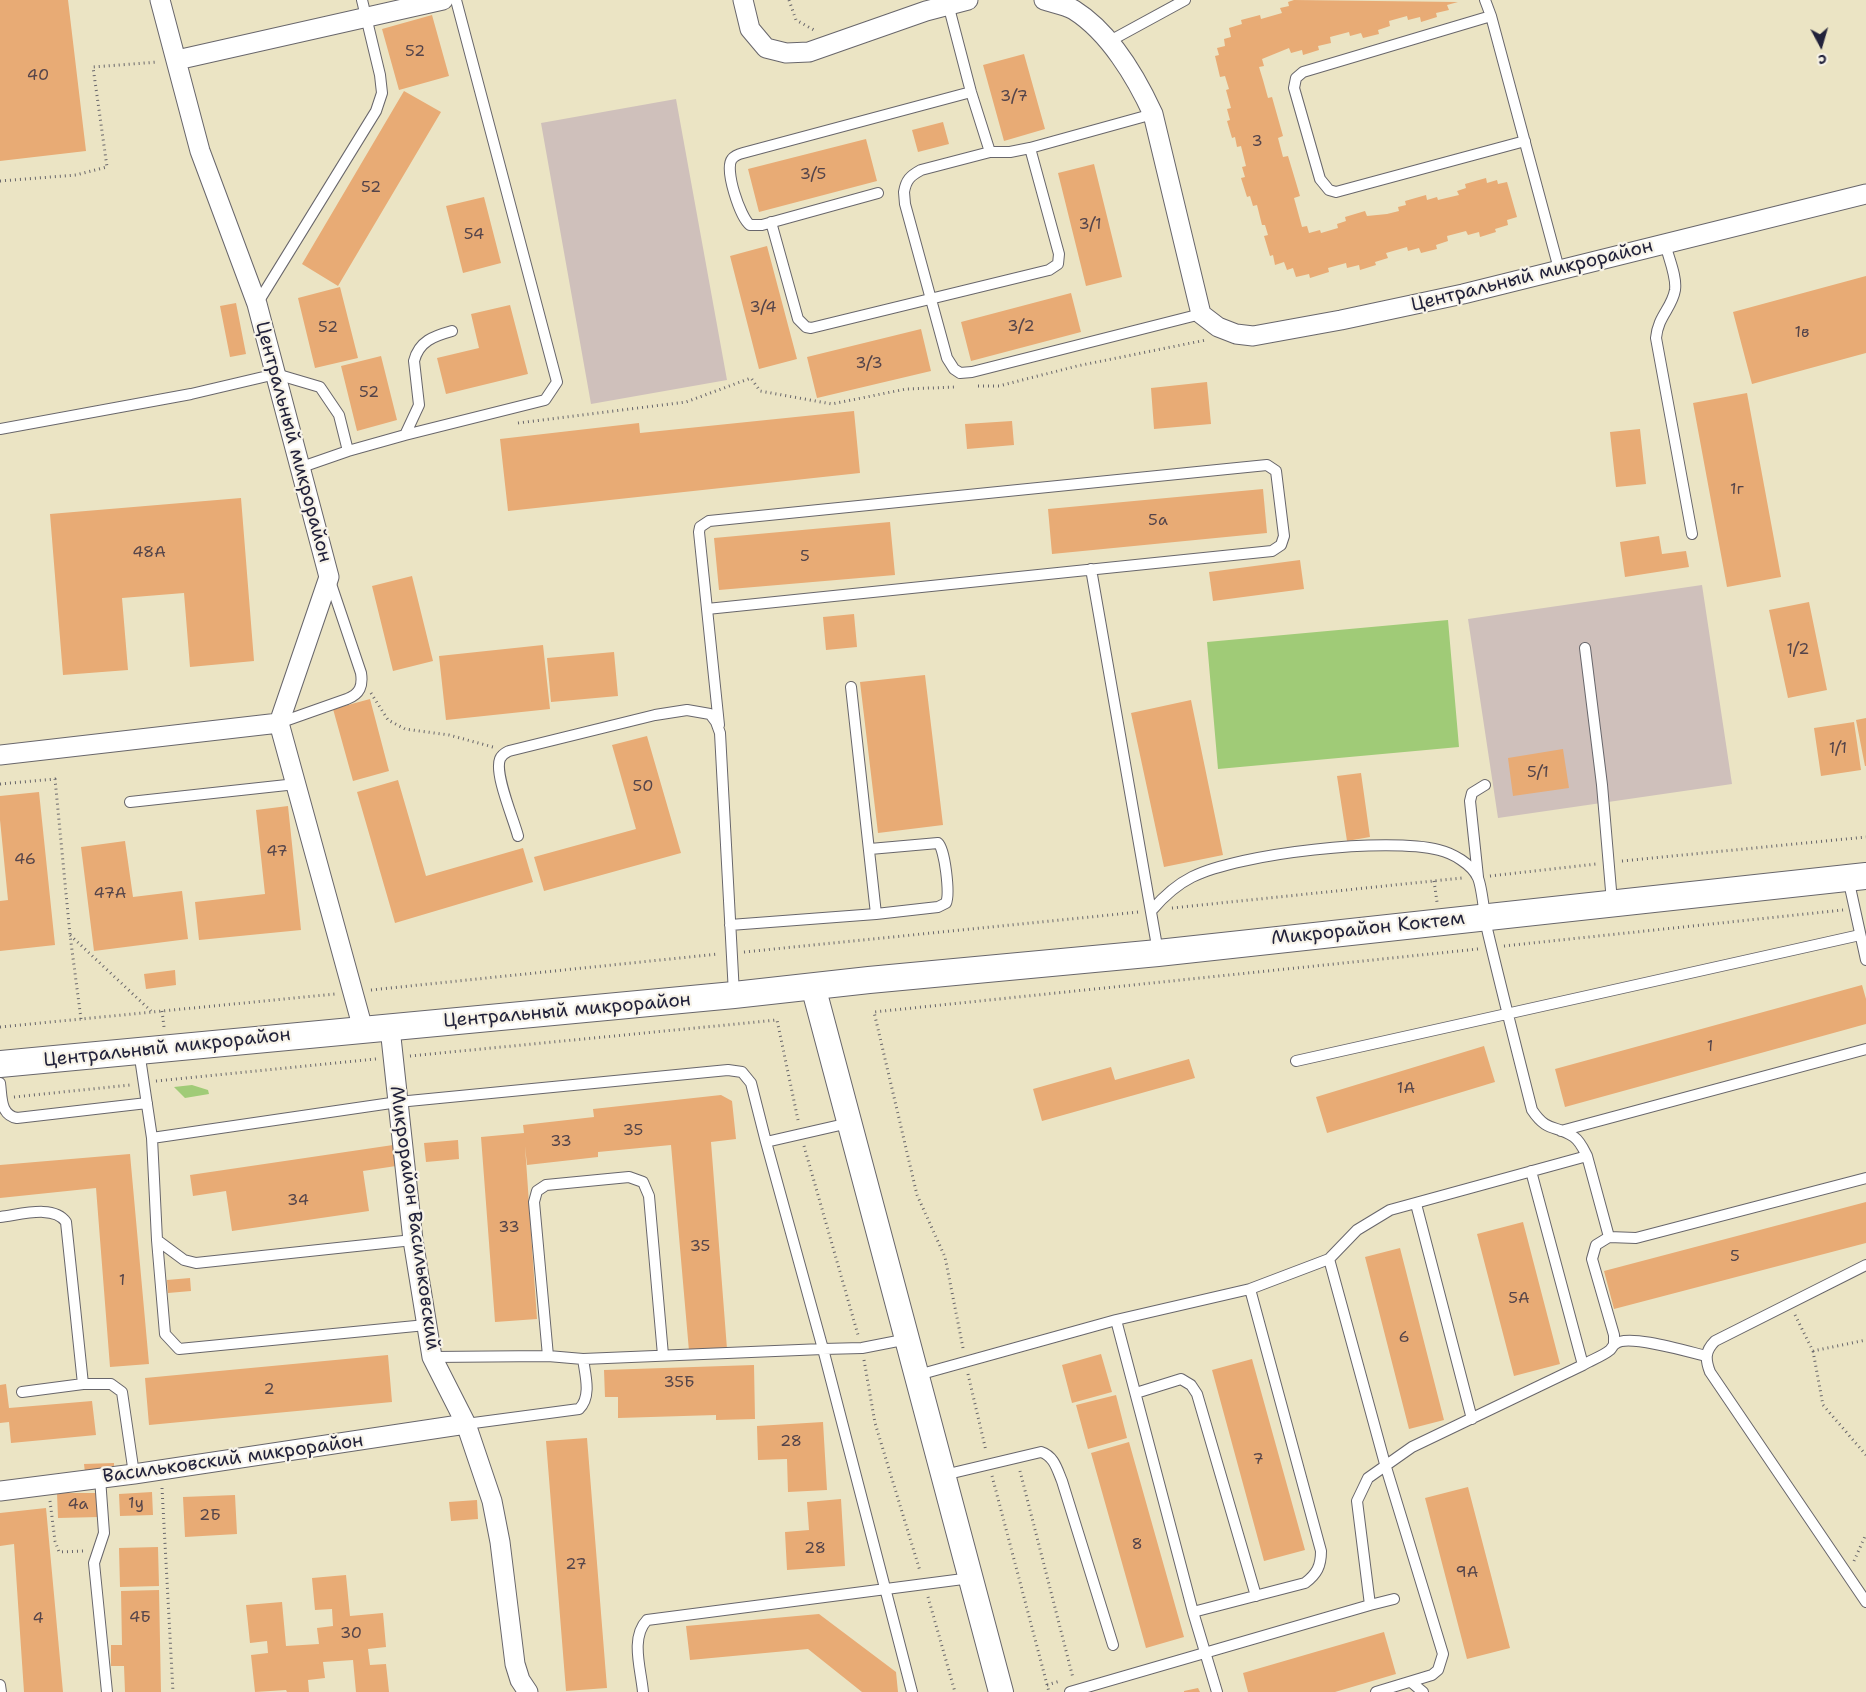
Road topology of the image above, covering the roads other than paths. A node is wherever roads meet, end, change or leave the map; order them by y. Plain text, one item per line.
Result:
1 (160, 0) edge
2 (443, 0) edge
3 (456, 0) edge
4 (743, 0) edge
5 (968, 0) edge
6 (1044, 0) edge
7 (1185, 0) edge
8 (1485, 0) edge
9 (948, 4) junction
10 (1077, 4) edge
11 (364, 9) edge
12 (1491, 16) junction
13 (1108, 42) junction
14 (176, 60) junction
15 (971, 92) junction
16 (1153, 114) junction
17 (1525, 141) junction
18 (1030, 148) junction
19 (990, 152) junction
20 (878, 193) dead end
21 (1866, 194) edge
22 (771, 222) junction
23 (1665, 243) junction
24 (1559, 269) junction
25 (931, 301) junction
26 (257, 304) junction
27 (1201, 314) junction
28 (452, 331) dead end
29 (276, 374) junction
30 (0, 429) edge
31 (405, 436) junction
32 (348, 451) junction
33 (299, 468) junction
34 (1692, 534) dead end
35 (1091, 569) junction
36 (329, 577) junction
37 (707, 609) junction
38 (1585, 648) dead end
39 (851, 687) dead end
40 (279, 723) junction
41 (720, 733) junction
42 (0, 755) edge
43 (296, 784) junction
44 (1485, 785) dead end
45 (130, 802) dead end
46 (518, 836) dead end
47 (870, 849) junction
48 (1478, 877) junction
49 (1857, 877) edge
50 (1612, 902) junction
51 (1152, 910) junction
52 (876, 914) junction
53 (1484, 916) junction
54 (730, 925) junction
55 (1860, 935) junction
56 (1158, 953) junction
57 (1866, 960) edge
58 (813, 986) junction
59 (734, 995) junction
60 (1507, 1015) junction
61 (390, 1028) junction
62 (363, 1029) junction
63 (1866, 1048) edge
64 (139, 1050) junction
65 (1296, 1061) dead end
66 (0, 1064) edge
67 (0, 1083) edge
68 (398, 1102) junction
69 (147, 1103) junction
70 (849, 1123) junction
71 (1561, 1131) junction
72 (152, 1138) junction
73 (766, 1142) junction
74 (1587, 1156) junction
75 (1531, 1171) junction
76 (1866, 1178) edge
77 (1416, 1204) junction
78 (0, 1216) edge
79 (1609, 1237) junction
80 (156, 1240) junction
81 (413, 1240) junction
82 (1329, 1259) junction
83 (1866, 1265) edge
84 (1250, 1289) junction
85 (1116, 1320) junction
86 (426, 1325) junction
87 (909, 1339) junction
88 (1614, 1344) junction
89 (823, 1350) junction
90 (663, 1355) junction
91 (548, 1356) junction
92 (1706, 1356) junction
93 (432, 1357) junction
94 (583, 1358) junction
95 (1583, 1365) junction
96 (918, 1375) junction
97 (83, 1384) junction
98 (22, 1392) dead end
99 (1136, 1392) junction
100 (1472, 1418) junction
101 (466, 1424) junction
102 (1386, 1464) junction
103 (134, 1474) junction
104 (944, 1475) junction
105 (100, 1478) junction
106 (0, 1491) edge
107 (972, 1578) junction
108 (885, 1590) junction
109 (1256, 1596) junction
110 (1394, 1599) dead end
111 (1866, 1602) edge
112 (1370, 1605) junction
113 (1193, 1612) junction
114 (1113, 1645) dead end
115 (1204, 1652) junction
116 (1411, 1682) junction
117 (0, 1685) edge
118 (1, 1692) edge
119 (107, 1692) edge
120 (528, 1692) edge
121 (643, 1692) edge
122 (912, 1692) edge
123 (1001, 1692) edge
124 (1070, 1692) edge
125 (1217, 1692) edge
126 (1376, 1692) edge
127 (1423, 1692) edge

1 - 14 street, Центральный микрорайон
2 - 11 street
3 - 31 lane
4 - 9 street
5 - 9 street
6 - 10 street
7 - 13 lane
8 - 12 lane
9 - 15 lane
10 - 13 street
11 - 14 street
11 - 26 lane
12 - 17 lane
12 - 17 lane
13 - 16 street
14 - 26 street, Центральный микрорайон
15 - 19 lane
15 - 22 lane
16 - 18 lane
16 - 27 street
17 - 24 lane
18 - 19 lane
18 - 25 lane
19 - 25 lane
20 - 22 lane
21 - 23 street, Центральный микрорайон
22 - 25 lane
23 - 24 street, Центральный микрорайон
23 - 34 lane
24 - 27 street, Центральный микрорайон
25 - 27 lane
26 - 29 street, Центральный микрорайон
28 - 31 lane
29 - 30 lane
29 - 32 lane
29 - 33 street, Центральный микрорайон
31 - 32 lane
32 - 33 lane
33 - 36 street, Центральный микрорайон
35 - 37 lane
35 - 37 lane
35 - 51 lane
36 - 40 street, Центральный микрорайон
36 - 40 lane
37 - 41 lane
38 - 50 lane
39 - 47 lane
40 - 42 street
40 - 43 street
41 - 46 lane
41 - 54 lane
43 - 45 lane
43 - 62 street
44 - 48 lane
47 - 52 lane
47 - 52 lane
48 - 51 lane
48 - 53 lane
49 - 50 main road, Микрорайон Коктем
49 - 55 lane
50 - 53 main road, Микрорайон Коктем
51 - 56 lane
52 - 54 lane
53 - 56 main road, Микрорайон Коктем
53 - 60 lane
54 - 59 lane
55 - 57 lane
55 - 60 lane
56 - 58 main road, Микрорайон Коктем
58 - 59 main road, Центральный микрорайон
58 - 70 street
59 - 61 main road, Центральный микрорайон
60 - 65 lane
60 - 71 lane
61 - 62 main road, Центральный микрорайон
61 - 68 street, Микрорайон Васильковский
62 - 64 main road, Центральный микрорайон
63 - 71 lane
64 - 66 main road, Центральный микрорайон
64 - 69 lane
67 - 69 lane
68 - 72 lane
68 - 73 lane
68 - 81 street, Микрорайон Васильковский
69 - 72 lane
70 - 73 lane
70 - 87 street
71 - 74 lane
72 - 80 lane
73 - 89 lane
74 - 75 lane
74 - 79 lane
75 - 77 lane
75 - 95 lane
76 - 79 lane
77 - 82 lane
77 - 100 lane
78 - 97 lane
79 - 88 lane
80 - 81 lane
80 - 86 lane
81 - 86 street, Микрорайон Васильковский
82 - 84 lane
82 - 102 lane
83 - 92 lane
84 - 85 lane
84 - 109 lane
85 - 96 lane
85 - 99 lane
86 - 93 street, Микрорайон Васильковский
87 - 89 lane
87 - 96 street
88 - 92 lane
88 - 95 lane
89 - 90 lane
89 - 108 lane
90 - 91 lane
90 - 94 lane
91 - 93 lane
91 - 94 lane
92 - 111 lane
93 - 101 street, Микрорайон Васильковский
94 - 101 lane
95 - 100 lane
96 - 104 street
97 - 98 lane
97 - 103 lane
99 - 109 lane
99 - 113 lane
100 - 102 lane
101 - 103 street, Васильковский микрорайон
101 - 120 street, Микрорайон Васильковский
102 - 112 lane
102 - 116 lane
103 - 105 street, Васильковский микрорайон
104 - 107 street
104 - 114 lane
105 - 106 street, Васильковский микрорайон
105 - 119 lane
107 - 108 lane
107 - 123 street
108 - 121 lane
108 - 122 lane
109 - 113 lane
110 - 112 lane
112 - 115 lane
113 - 115 lane
115 - 124 lane
115 - 125 lane
116 - 126 lane
116 - 127 lane
117 - 118 lane

